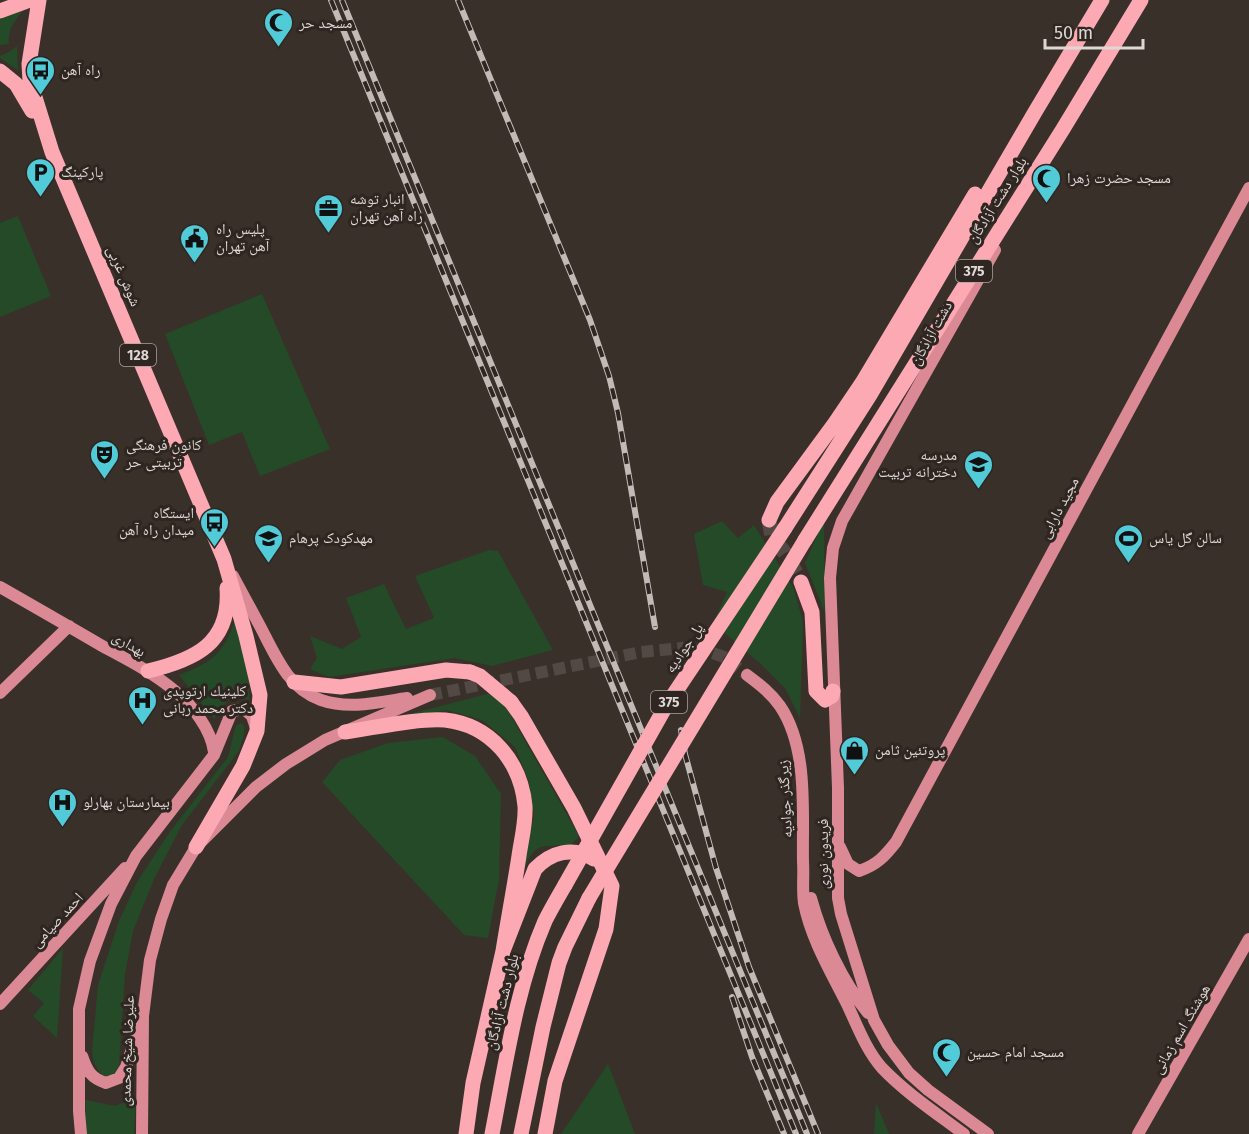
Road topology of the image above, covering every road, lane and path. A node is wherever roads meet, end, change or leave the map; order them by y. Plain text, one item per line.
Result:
1 (30, 0) edge
2 (39, 0) edge
3 (1102, 0) edge
4 (1141, 0) edge
5 (0, 11) edge
6 (0, 71) edge
7 (1035, 111) junction
8 (1063, 129) junction
9 (52, 152) junction
10 (1249, 188) edge
11 (769, 520) dead end
12 (842, 521) joint
13 (785, 528) joint
14 (224, 559) junction
15 (801, 582) tunnel mouth
16 (0, 586) edge
17 (69, 626) junction
18 (148, 671) junction
19 (747, 675) tunnel mouth
20 (294, 682) junction
21 (834, 691) junction
22 (0, 693) edge
23 (257, 731) junction
24 (345, 732) junction
25 (214, 755) junction
26 (838, 843) junction
27 (196, 847) junction
28 (136, 856) junction
29 (803, 868) junction
30 (565, 885) joint
31 (612, 886) junction
32 (1249, 939) edge
33 (503, 951) junction
34 (0, 1004) edge
35 (143, 1016) junction
36 (874, 1020) junction
37 (78, 1046) junction
38 (909, 1073) junction
39 (898, 1083) junction
40 (81, 1134) edge
41 (142, 1134) edge
42 (466, 1134) edge
43 (492, 1134) edge
44 (521, 1134) edge
45 (545, 1134) edge
46 (964, 1134) edge
47 (988, 1134) edge
48 (1138, 1134) edge

1 - 5 main road
2 - 9 main road, شوش غربی / 128
3 - 7 main road, بلوار دشت آزادگان / 375
4 - 8 main road, بلوار دشت آزادگان / 375
6 - 9 main road
7 - 11 main road
7 - 13 main road, بلوار دشت آزادگان / 375
8 - 12 street, دشت آزادگان
8 - 44 main road, بلوار دشت آزادگان / 375, bridge
9 - 14 main road, شوش غربی / 128
10 - 26 street, مجید دارابی
12 - 21 street, فریدون نوری
13 - 30 main road, پل جوادیه / 375, bridge
14 - 18 main road
14 - 20 street
14 - 23 main road, 128
15 - 21 main road
16 - 17 street, بهداری
17 - 18 street, بهداری
17 - 22 street
18 - 25 street, بهداری
19 - 29 street, زیرگذر جوادیه
20 - 24 street
20 - 31 main road, bridge
21 - 26 street, فریدون نوری
23 - 25 street
23 - 27 main road, علیرضا شیخ محمدی / 128
24 - 27 street
24 - 33 main road
25 - 28 street
26 - 36 street, فریدون نوری
27 - 35 street, علیرضا شیخ محمدی
28 - 34 street, احمد صیامی
28 - 37 street
29 - 36 street
29 - 39 street, فریدون نوری
30 - 43 main road, بلوار دشت آزادگان / 375
31 - 33 main road
31 - 45 main road
32 - 48 street, هوشنگ اسم زمانی
33 - 42 main road
35 - 37 street
35 - 41 street, علیرضا شیخ محمدی
36 - 38 street, فریدون نوری
37 - 40 street
38 - 39 street
38 - 47 street, فریدون نوری
39 - 46 street, فریدون نوری

